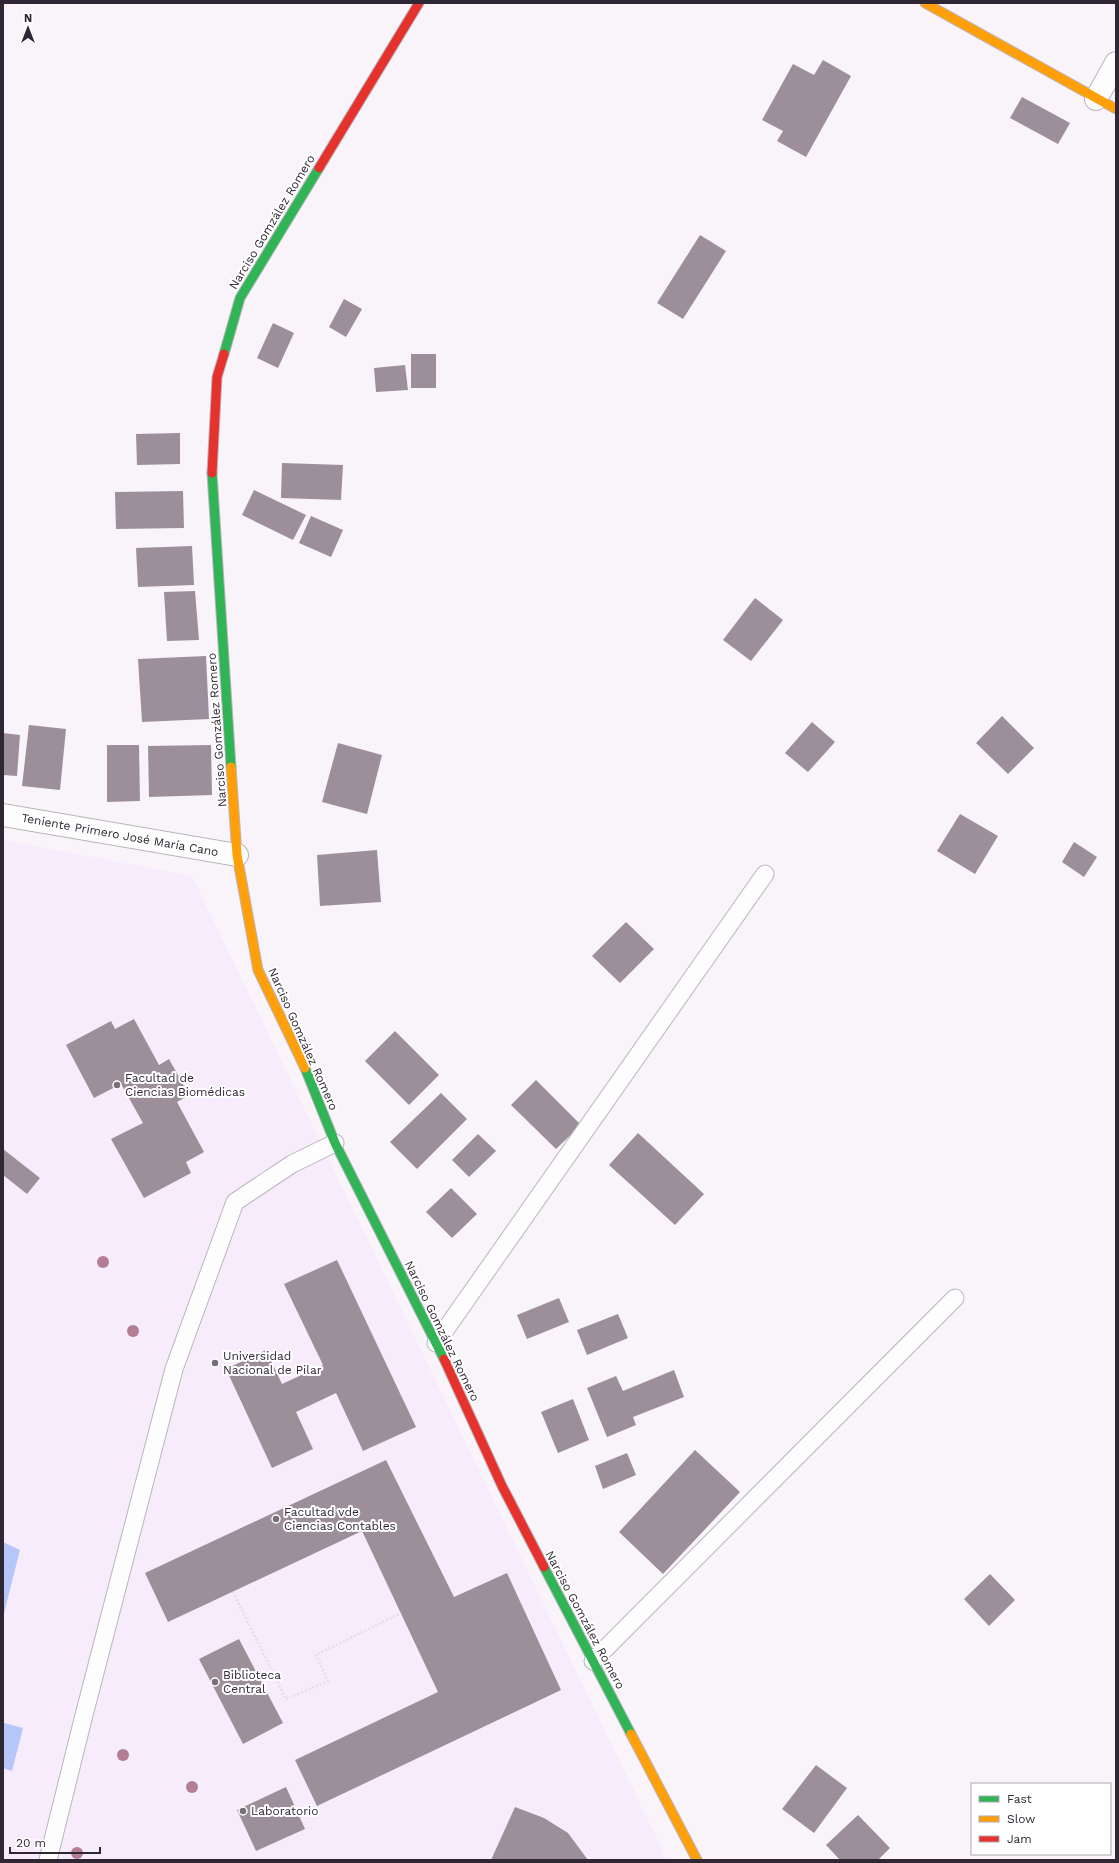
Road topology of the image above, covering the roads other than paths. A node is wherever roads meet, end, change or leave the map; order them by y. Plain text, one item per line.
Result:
1 (419, 3) edge
2 (925, 3) edge
3 (1116, 63) edge
4 (1096, 99) junction
5 (1116, 109) edge
6 (3, 815) edge
7 (237, 855) junction
8 (765, 874) dead end
9 (335, 1143) junction
10 (955, 1298) dead end
11 (436, 1343) junction
12 (593, 1661) junction
13 (48, 1860) edge
14 (697, 1860) edge

1 - 7 street, Narciso Gomzález Romero
2 - 4 street
3 - 4 street
4 - 5 street
6 - 7 street, Teniente Primero José María Cano
7 - 9 street, Narciso Gomzález Romero
8 - 11 lane
9 - 11 street, Narciso Gomzález Romero
9 - 13 lane
10 - 12 lane
11 - 12 street, Narciso Gomzález Romero
12 - 14 street, Narciso Gomzález Romero

